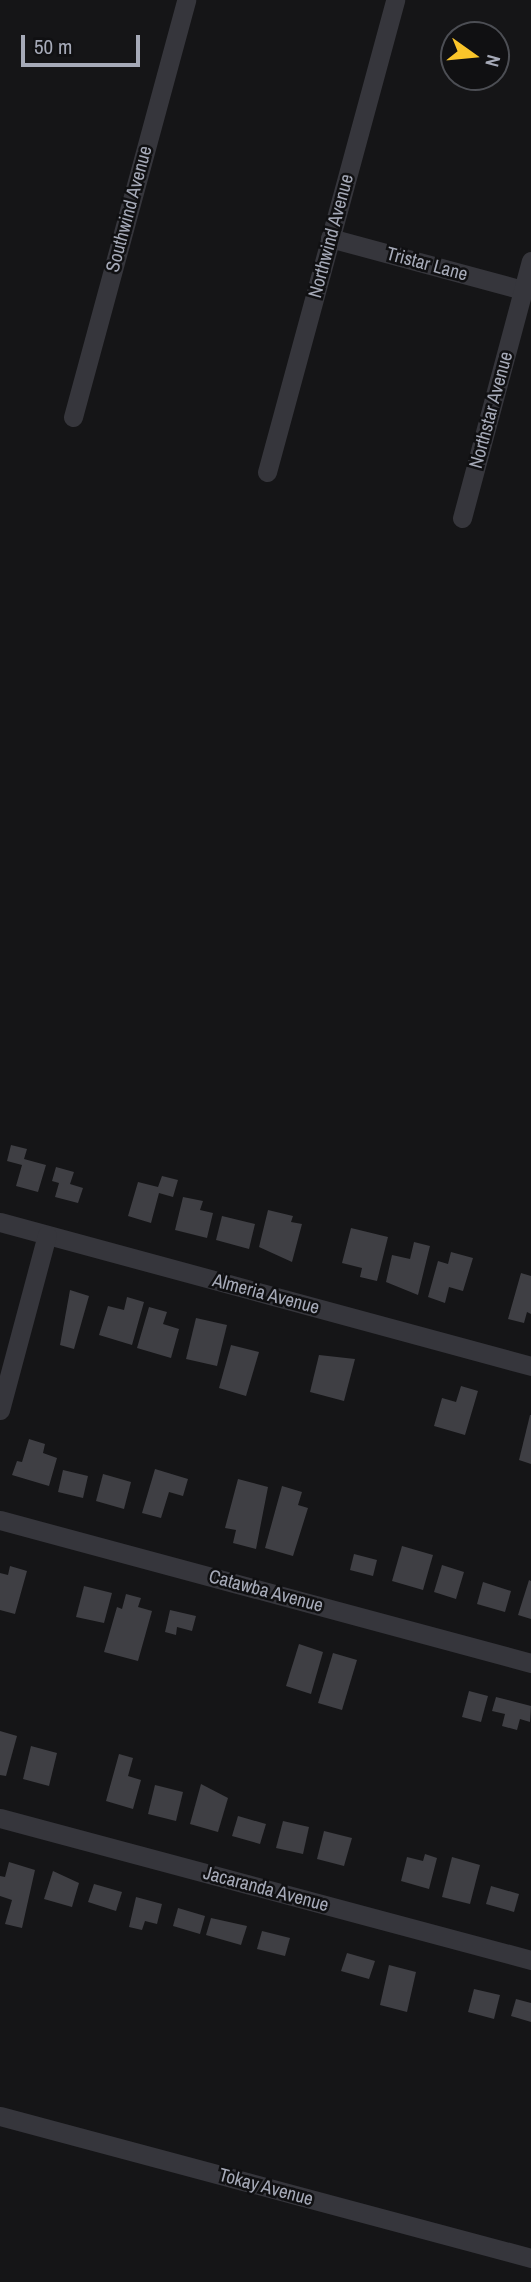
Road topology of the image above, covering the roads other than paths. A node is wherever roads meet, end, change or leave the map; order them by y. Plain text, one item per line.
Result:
1 (186, 0) edge
2 (395, 0) edge
3 (330, 238) junction
4 (531, 261) edge
5 (523, 290) junction
6 (73, 418) dead end
7 (267, 472) dead end
8 (462, 518) dead end
9 (0, 1222) edge
10 (47, 1235) junction
11 (531, 1366) edge
12 (0, 1410) edge
13 (0, 1520) edge
14 (531, 1663) edge
15 (0, 1818) edge
16 (531, 1960) edge
17 (0, 2116) edge
18 (531, 2259) edge

1 - 6 street, Southwind Avenue
2 - 3 street, Northwind Avenue
3 - 5 street, Tristar Lane
3 - 7 street, Northwind Avenue
4 - 5 street, Northstar Avenue
5 - 8 street, Northstar Avenue
9 - 10 street, Almeria Avenue
10 - 11 street, Almeria Avenue
10 - 12 street
13 - 14 street, Catawba Avenue
15 - 16 street, Jacaranda Avenue
17 - 18 street, Tokay Avenue

